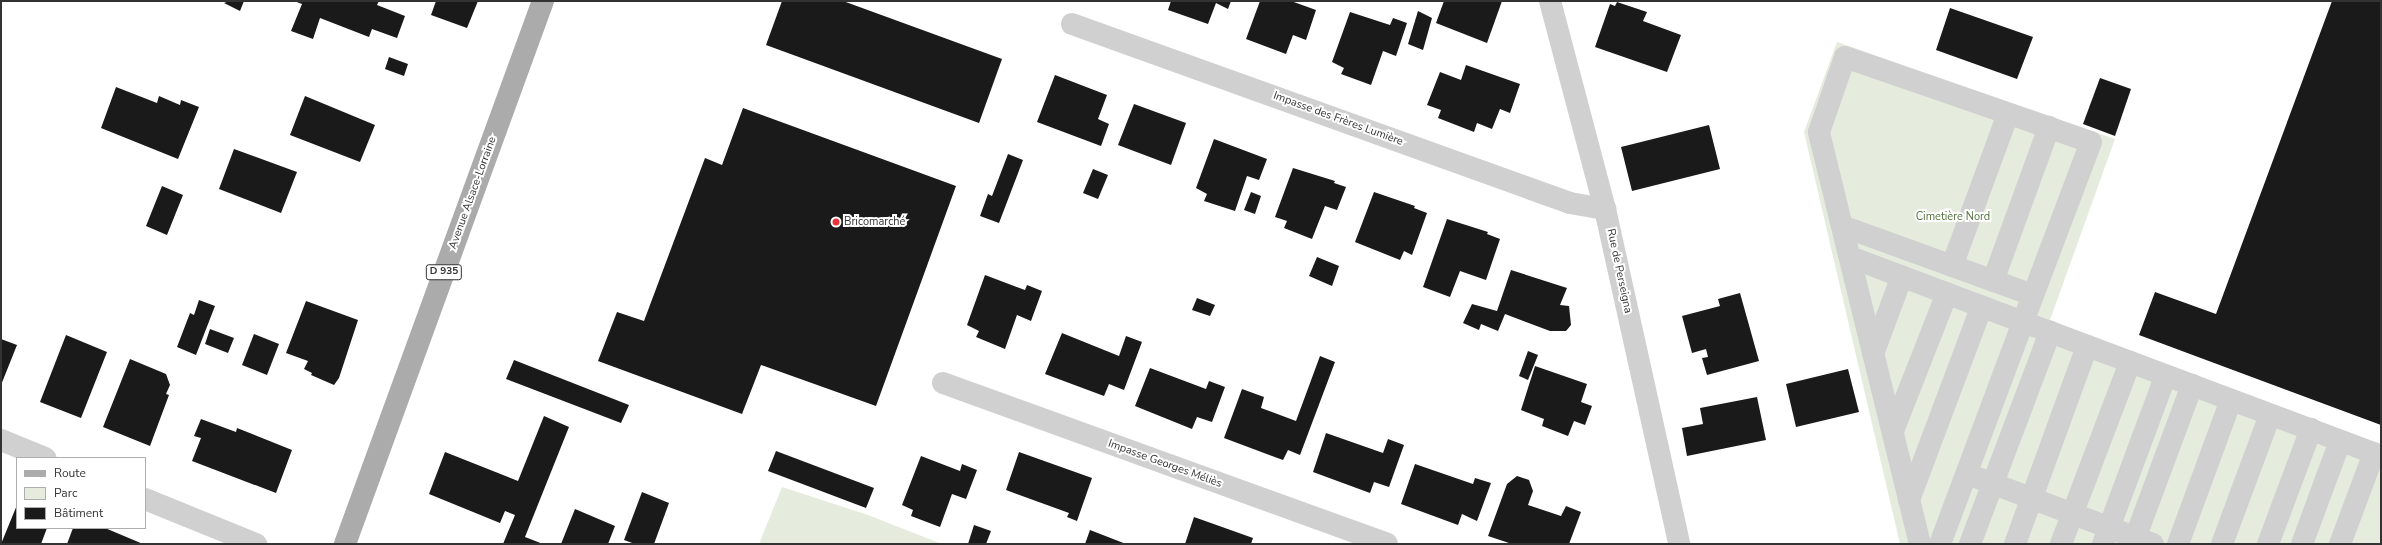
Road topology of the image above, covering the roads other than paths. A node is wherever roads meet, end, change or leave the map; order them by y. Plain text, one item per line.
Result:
1 (543, 1) edge
2 (1550, 1) edge
3 (1072, 24) dead end
4 (2008, 114) junction
5 (2049, 127) junction
6 (1605, 209) junction
7 (1842, 226) junction
8 (1850, 257) junction
9 (1952, 266) junction
10 (1902, 276) junction
11 (1993, 281) junction
12 (1947, 293) junction
13 (2033, 295) junction
14 (1982, 306) junction
15 (2023, 322) junction
16 (2050, 332) junction
17 (2087, 346) junction
18 (1873, 354) junction
19 (2130, 362) junction
20 (2166, 375) junction
21 (943, 383) dead end
22 (2192, 385) junction
23 (2231, 400) junction
24 (2270, 415) junction
25 (2311, 429) junction
26 (1893, 431) junction
27 (1, 440) edge
28 (2340, 441) junction
29 (2378, 454) edge
30 (43, 457) edge
31 (1966, 474) junction
32 (1992, 484) junction
33 (2032, 498) junction
34 (146, 499) edge
35 (1910, 500) junction
36 (2072, 514) junction
37 (2106, 536) edge
38 (2140, 542) edge
39 (256, 544) edge
40 (346, 544) edge
41 (1387, 544) edge
42 (1679, 544) edge
43 (1920, 544) edge
44 (1940, 544) edge
45 (1970, 544) edge
46 (2015, 544) edge
47 (2061, 544) edge
48 (2178, 544) edge
49 (2222, 544) edge
50 (2268, 544) edge
51 (2302, 544) edge
52 (2340, 544) edge

1 - 40 main road, Avenue Alsace-Lorraine / D 935
2 - 6 street, Rue de Perseigna
3 - 6 street, Impasse des Frères Lumière
4 - 5 street
4 - 7 street
4 - 9 street
5 - 11 street
5 - 13 street
6 - 42 street, Rue de Perseigna
7 - 8 street
7 - 9 street
8 - 10 street
8 - 18 street
9 - 11 street
10 - 12 street
10 - 18 street
11 - 13 street
12 - 14 street
12 - 26 street
13 - 15 street
14 - 15 street
14 - 35 street
15 - 16 street
15 - 31 street
16 - 17 street
16 - 32 street
17 - 19 street
17 - 33 street
18 - 26 street
19 - 20 street
19 - 36 street
20 - 22 street
20 - 37 street
21 - 41 street, Impasse Georges Méliès
22 - 23 street
22 - 38 street
23 - 24 street
23 - 48 street
24 - 25 street
24 - 49 street
25 - 28 street
25 - 50 street
26 - 35 street
27 - 30 street
28 - 29 street
28 - 51 street
29 - 52 street
31 - 32 street
31 - 44 street
32 - 33 street
32 - 45 street
33 - 36 street
33 - 46 street
34 - 39 street
35 - 43 street
36 - 37 street
36 - 47 street
37 - 38 street

